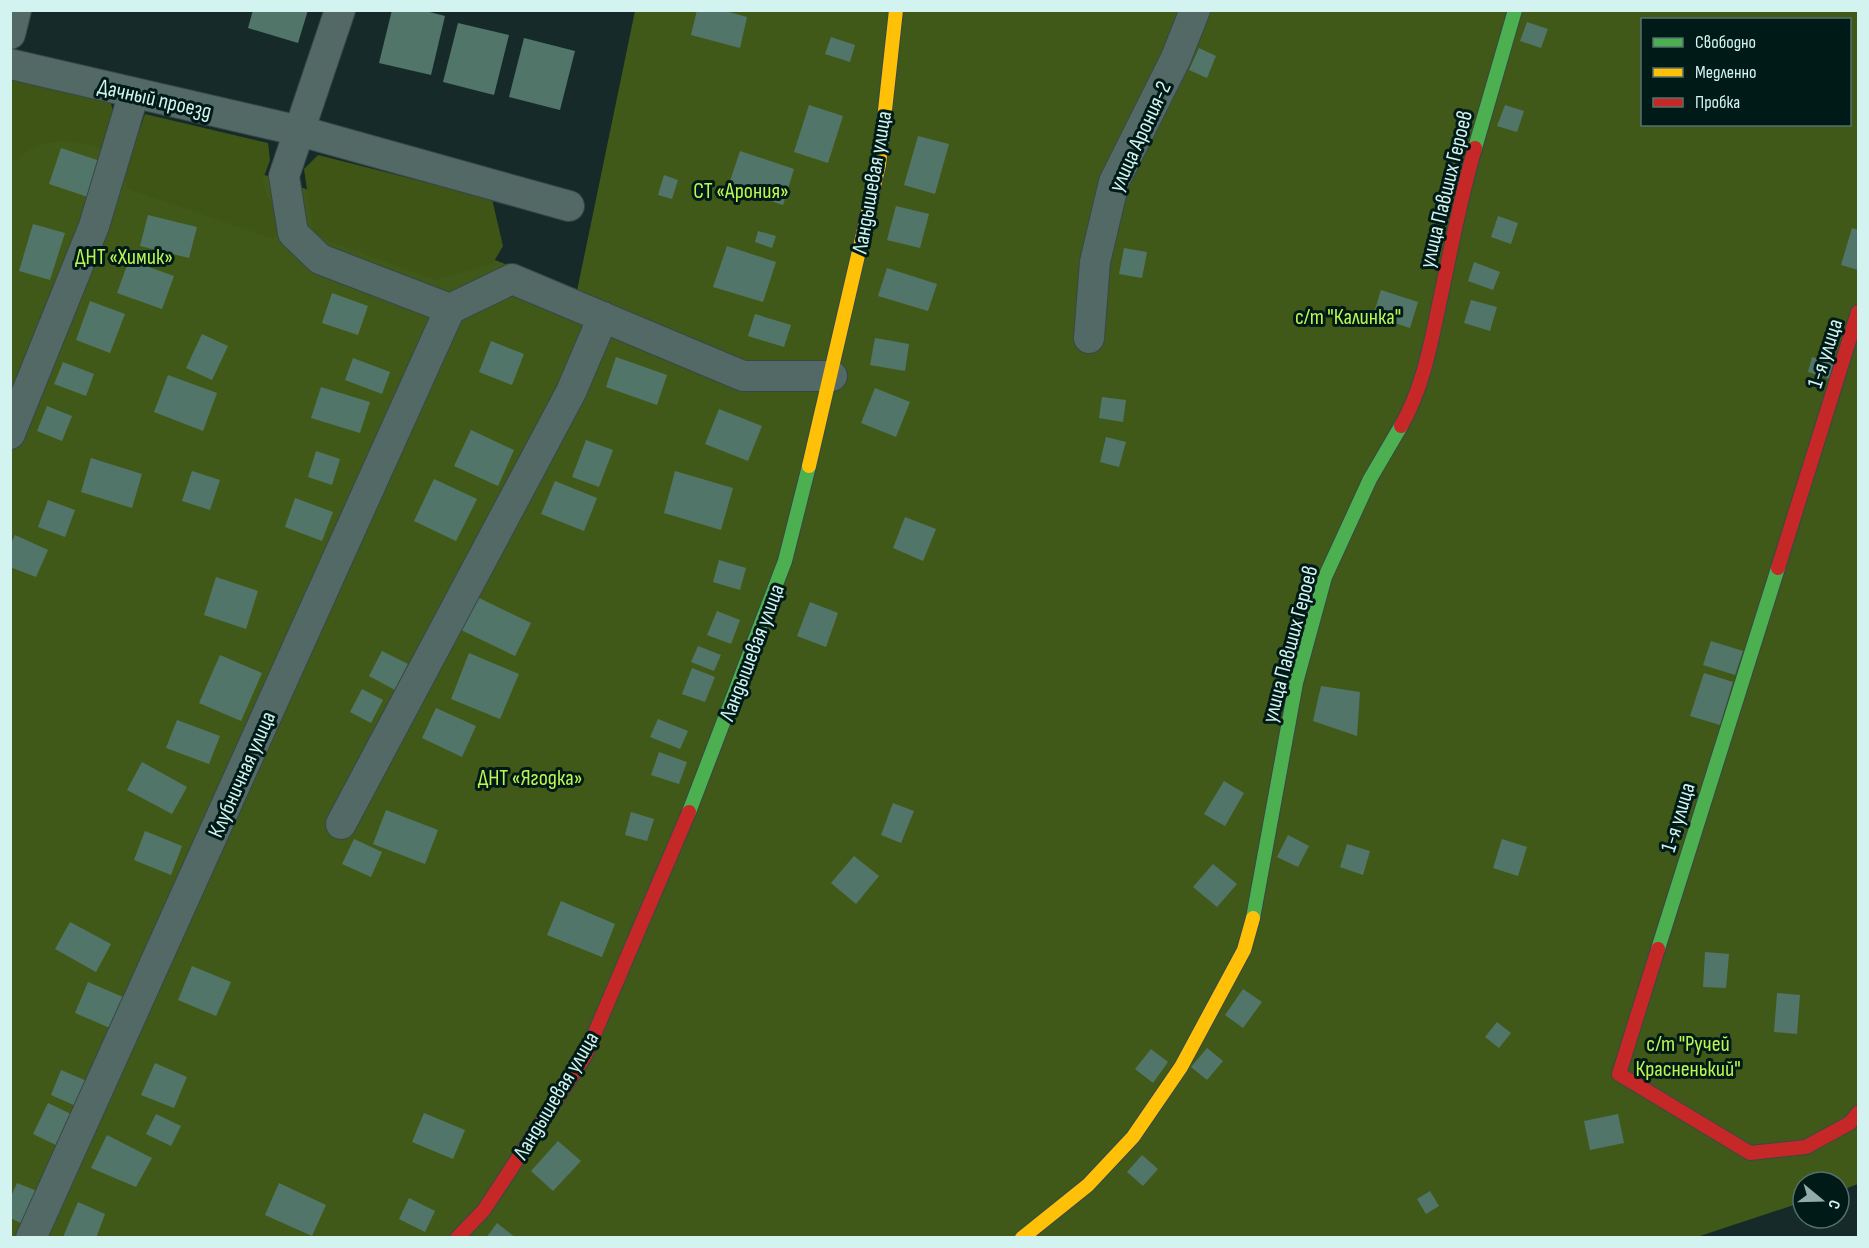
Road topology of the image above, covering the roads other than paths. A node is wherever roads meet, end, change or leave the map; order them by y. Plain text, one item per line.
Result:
1 (16, 10) edge
2 (340, 10) edge
3 (896, 10) edge
4 (1195, 10) edge
5 (1515, 10) edge
6 (10, 34) edge
7 (10, 64) edge
8 (134, 93) junction
9 (300, 131) junction
10 (569, 206) dead end
11 (450, 309) junction
12 (1858, 312) edge
13 (603, 317) junction
14 (1089, 338) dead end
15 (832, 376) junction
16 (10, 434) edge
17 (341, 824) dead end
18 (1858, 1113) edge
19 (31, 1238) edge
20 (457, 1238) edge
21 (1022, 1238) edge

1 - 6 street
2 - 9 street
3 - 15 street, Ландышевая улица
4 - 14 street, улица Арония-2
5 - 21 street, улица Павших Героев
7 - 8 street, Дачный проезд
8 - 9 street, Дачный проезд
8 - 16 street
9 - 10 street, Дачный проезд
9 - 11 street
11 - 13 street
11 - 19 street, Клубничная улица
12 - 18 street, 1-я улица
13 - 15 street
13 - 17 street
15 - 20 street, Ландышевая улица

